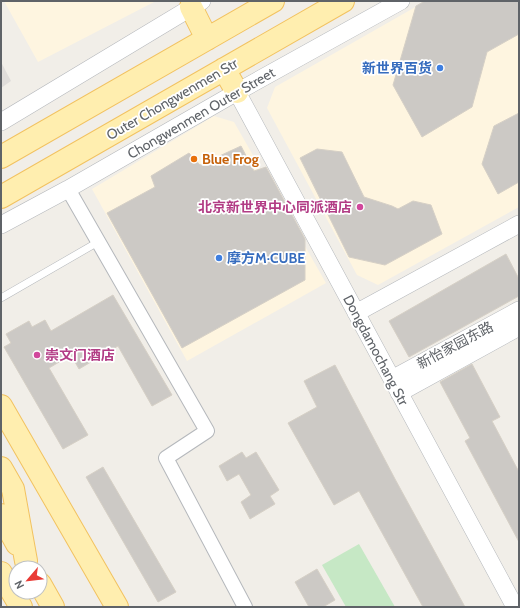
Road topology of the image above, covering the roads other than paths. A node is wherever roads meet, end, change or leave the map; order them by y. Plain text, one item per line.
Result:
1 (273, 1) edge
2 (343, 1) edge
3 (401, 1) edge
4 (191, 3) edge
5 (207, 39) junction
6 (224, 69) junction
7 (237, 92) junction
8 (1, 122) edge
9 (1, 157) edge
10 (68, 190) junction
11 (1, 197) edge
12 (519, 224) edge
13 (1, 225) edge
14 (98, 242) junction
15 (1, 298) edge
16 (519, 310) edge
17 (356, 313) junction
18 (519, 328) edge
19 (396, 386) junction
20 (1, 406) edge
21 (1, 468) edge
22 (1, 515) edge
23 (26, 560) edge
24 (27, 560) edge
25 (1, 573) edge
26 (48, 598) edge
27 (21, 607) edge
28 (53, 607) edge
29 (117, 607) edge
30 (245, 607) edge
31 (515, 607) edge

1 - 5 main road
2 - 6 main road, Outer Chongwenmen Str
3 - 7 street, Chongwenmen Outer Street
4 - 5 main road
4 - 8 street
5 - 9 main road
6 - 7 main road
6 - 11 main road, Outer Chongwenmen Str
7 - 10 street, Chongwenmen Outer Street
7 - 17 street, Dongdamochang Str
10 - 13 street, Chongwenmen Outer Street
10 - 14 street
12 - 17 street
14 - 15 lane
14 - 30 street
16 - 19 street, 新怡家园东路
17 - 19 street, Dongdamochang Str
18 - 19 street, 新怡家园东路
19 - 31 street, Dongdamochang Str
20 - 29 main road
21 - 24 main road
22 - 23 main road
25 - 27 main road
26 - 28 main road

